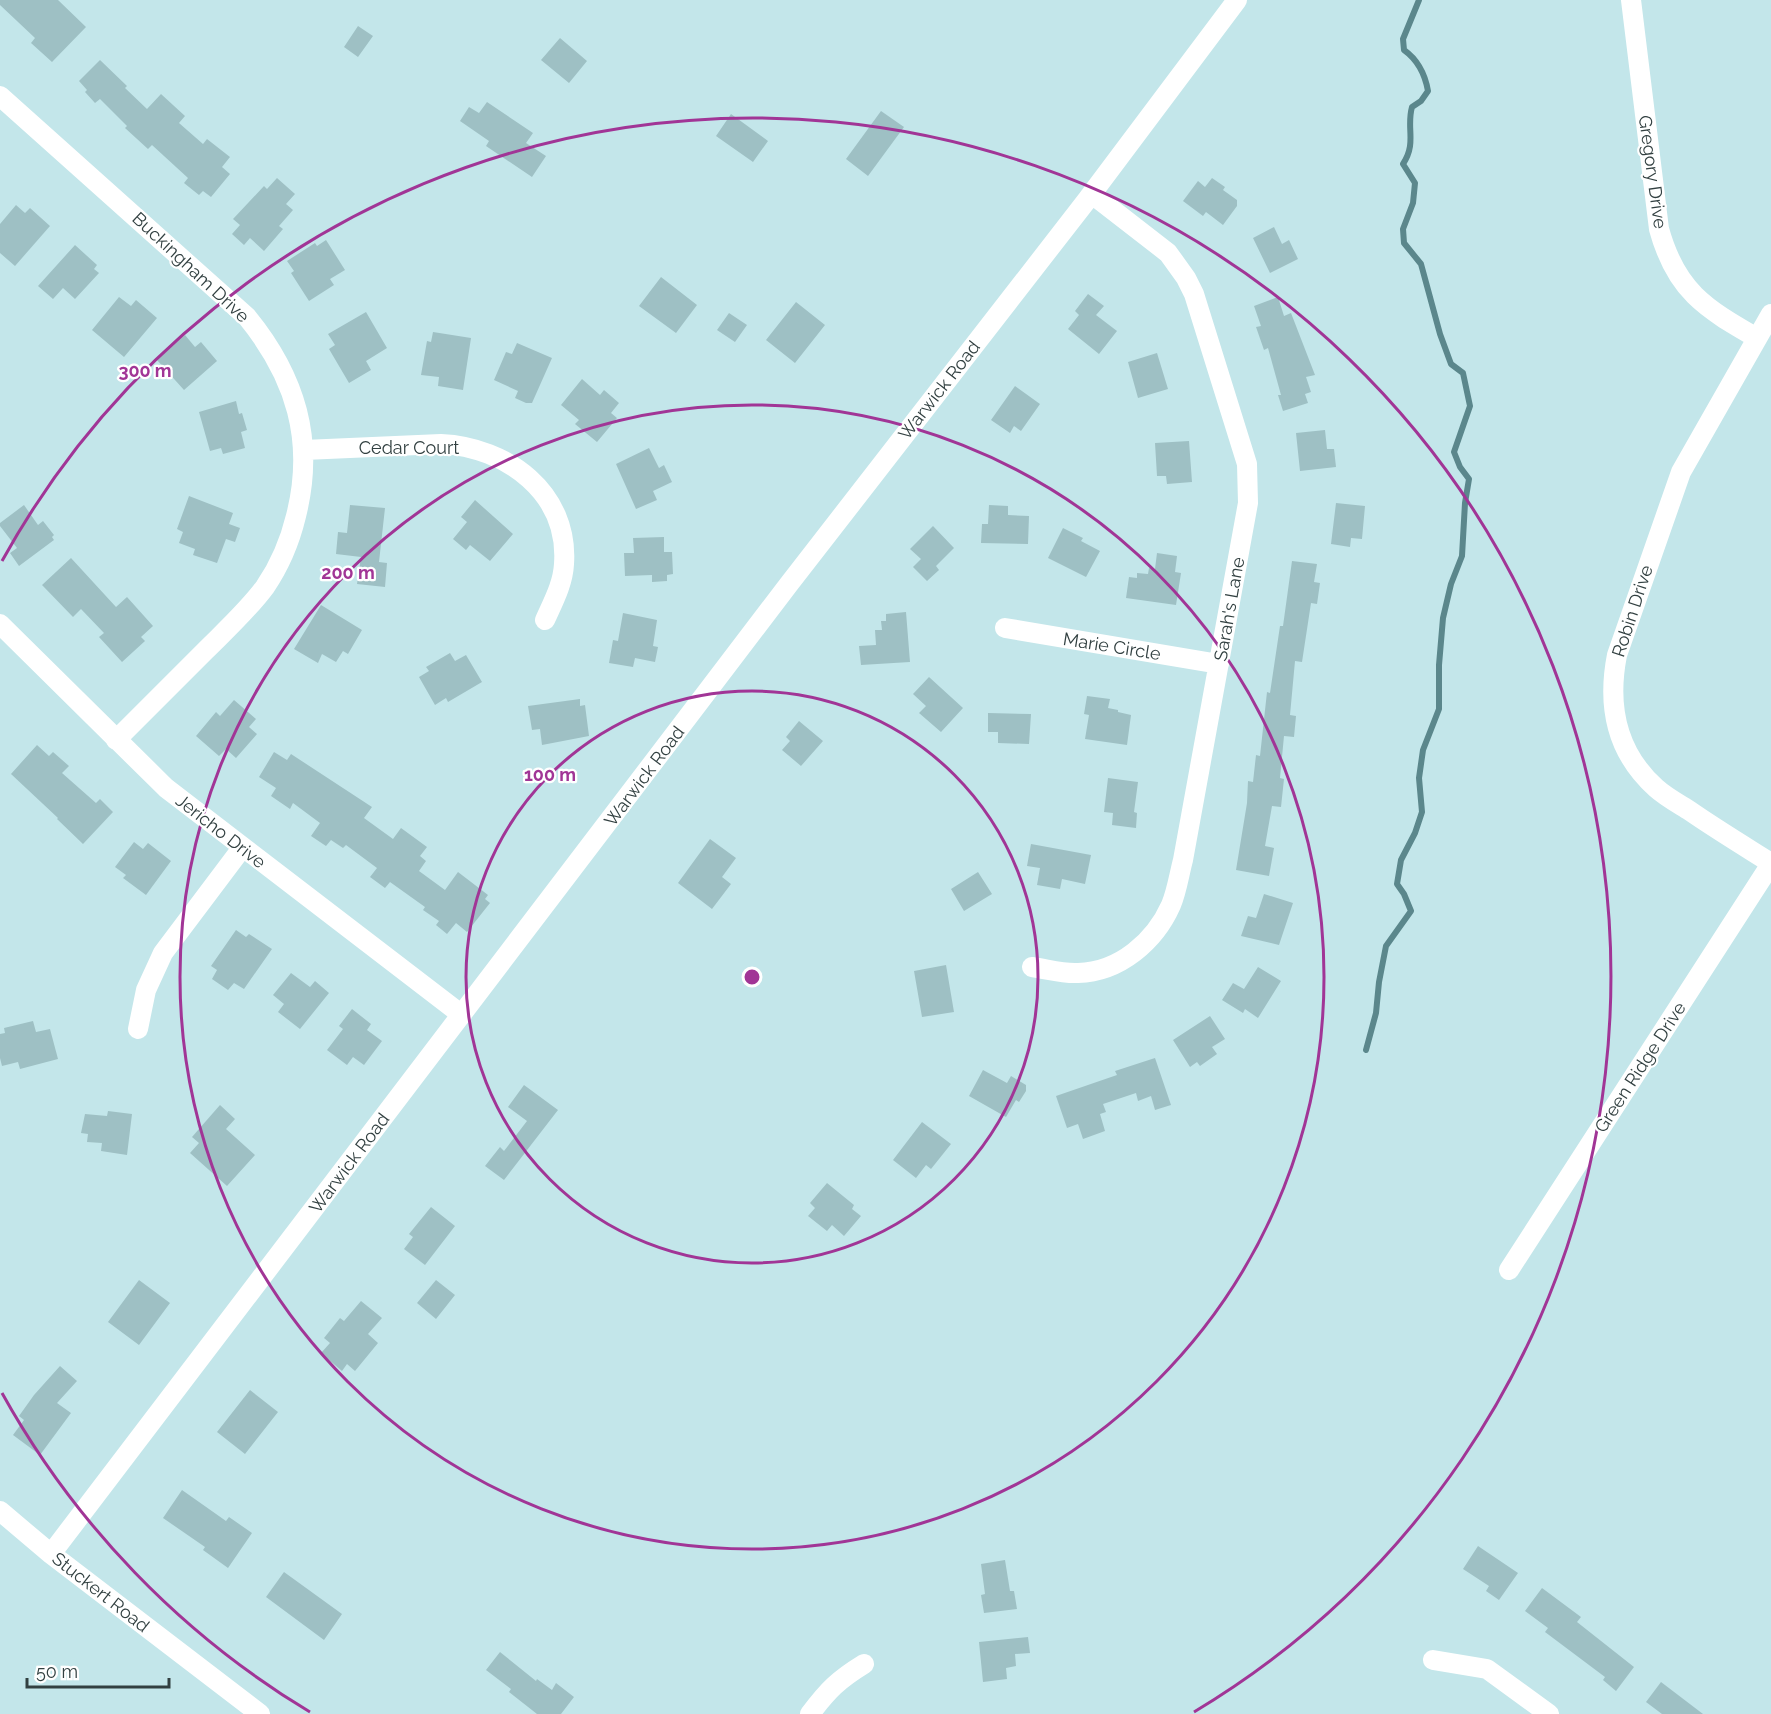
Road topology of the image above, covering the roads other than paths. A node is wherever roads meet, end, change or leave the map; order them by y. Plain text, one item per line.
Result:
1 (1237, 0) edge
2 (1631, 0) edge
3 (0, 96) edge
4 (1092, 194) junction
5 (1771, 314) edge
6 (1757, 338) junction
7 (304, 450) junction
8 (545, 620) dead end
9 (0, 624) edge
10 (1005, 628) dead end
11 (1219, 663) junction
12 (116, 740) junction
13 (242, 848) junction
14 (1771, 863) edge
15 (1032, 967) dead end
16 (462, 1015) junction
17 (138, 1029) dead end
18 (1509, 1270) dead end
19 (0, 1511) edge
20 (51, 1554) junction
21 (1433, 1660) dead end
22 (864, 1664) dead end
23 (260, 1714) edge
24 (810, 1714) edge
25 (1549, 1714) edge

1 - 4 street, Warwick Road
2 - 6 street, Gregory Drive
3 - 7 street, Buckingham Drive
4 - 11 street, Sarah's Lane
4 - 16 street, Warwick Road
5 - 6 street, Robin Drive
6 - 14 street, Robin Drive
7 - 8 street, Cedar Court
7 - 12 street, Buckingham Drive
9 - 12 street, Jericho Drive
10 - 11 street, Marie Circle
11 - 15 street, Sarah's Lane
12 - 13 street, Jericho Drive
13 - 16 street, Jericho Drive
13 - 17 street
14 - 18 street, Green Ridge Drive
16 - 20 street, Warwick Road
19 - 20 street, Stuckert Road
20 - 23 street, Stuckert Road
21 - 25 street
22 - 24 street

